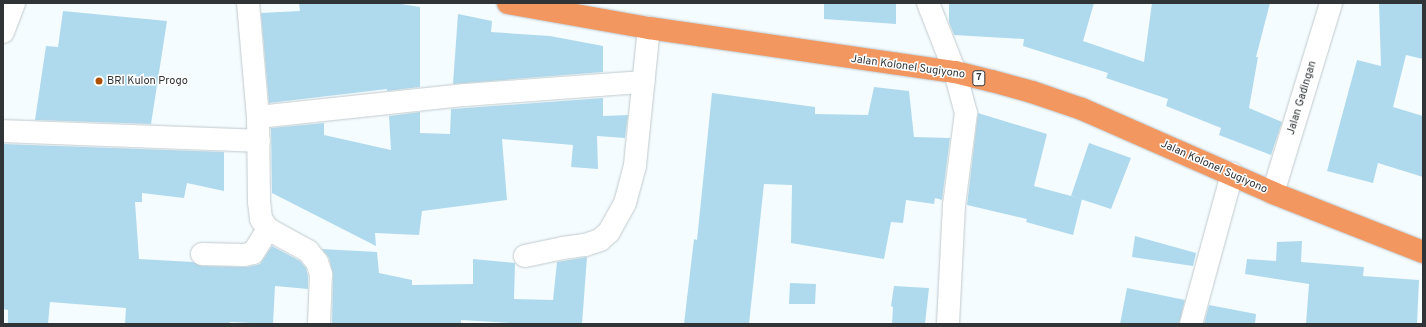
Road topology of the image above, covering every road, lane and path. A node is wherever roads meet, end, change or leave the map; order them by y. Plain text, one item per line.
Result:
1 (14, 3) edge
2 (248, 3) edge
3 (508, 3) edge
4 (928, 3) edge
5 (1331, 3) edge
6 (649, 28) junction
7 (3, 32) edge
8 (955, 72) junction
9 (644, 82) junction
10 (258, 117) junction
11 (3, 131) edge
12 (259, 141) junction
13 (1232, 174) junction
14 (1274, 193) junction
15 (268, 229) junction
16 (1423, 252) edge
17 (202, 254) dead end
18 (525, 256) dead end
19 (319, 324) edge
20 (948, 324) edge
21 (1191, 324) edge

1 - 7 street
2 - 10 street
3 - 6 highway, Jalan Kolonel Sugiyono / 7
4 - 8 street
5 - 14 street, Jalan Gadingan
6 - 8 highway, Jalan Kolonel Sugiyono / 7
6 - 9 street
8 - 13 highway, Jalan Kolonel Sugiyono / 7
8 - 20 street
9 - 10 street
9 - 18 street
10 - 12 street
11 - 12 street
12 - 15 street
13 - 14 highway, Jalan Kolonel Sugiyono / 7
13 - 21 street
14 - 16 highway, Jalan Kolonel Sugiyono / 7
15 - 17 street
15 - 19 street

